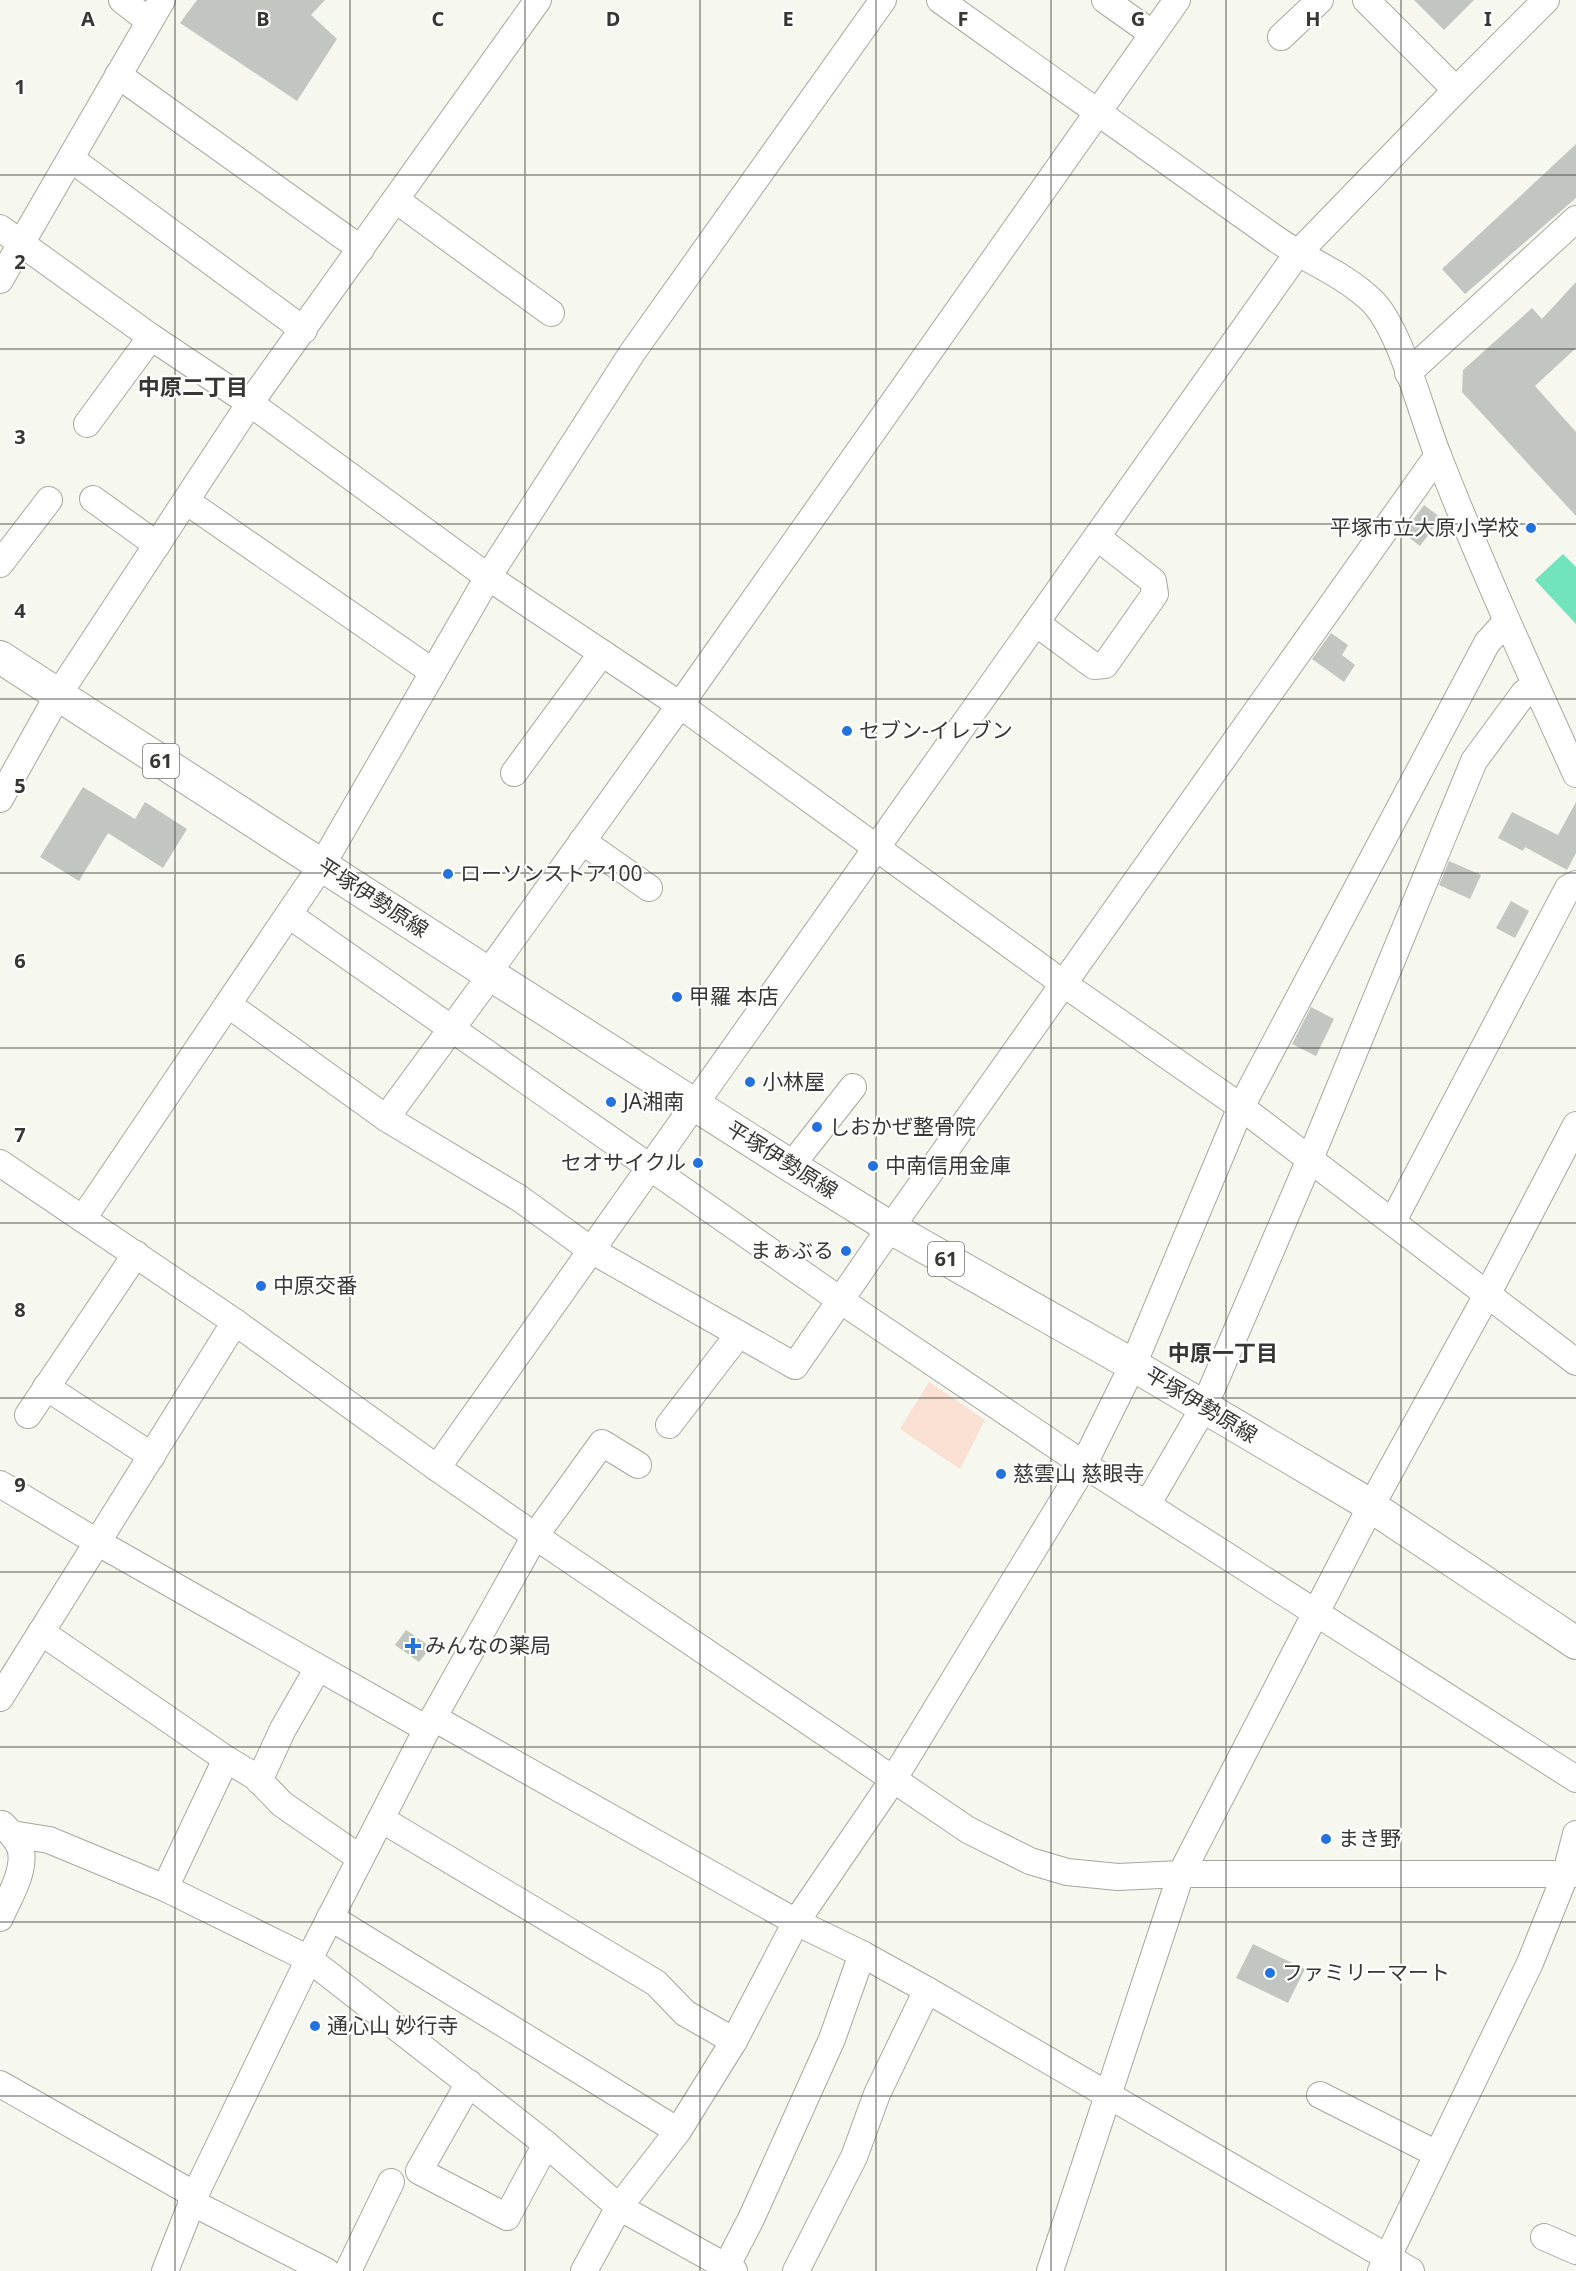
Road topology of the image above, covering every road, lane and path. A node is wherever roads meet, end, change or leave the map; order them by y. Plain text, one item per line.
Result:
1 (122, 0) edge
2 (538, 0) edge
3 (883, 0) edge
4 (940, 0) edge
5 (1105, 0) edge
6 (1177, 0) edge
7 (1320, 0) edge
8 (1366, 0) edge
9 (1546, 0) edge
10 (156, 11) edge
11 (1153, 34) junction
12 (1281, 37) dead end
13 (118, 75) junction
14 (1456, 90) junction
15 (1096, 113) junction
16 (71, 159) junction
17 (396, 200) junction
18 (1576, 219) edge
19 (0, 228) edge
20 (22, 243) junction
21 (361, 249) junction
22 (1298, 254) junction
23 (0, 280) edge
24 (551, 313) dead end
25 (304, 330) junction
26 (151, 337) junction
27 (1408, 373) junction
28 (250, 403) junction
29 (87, 424) dead end
30 (1438, 455) junction
31 (93, 499) dead end
32 (49, 500) dead end
33 (186, 501) junction
34 (1097, 537) junction
35 (157, 545) junction
36 (0, 564) edge
37 (488, 577) junction
38 (1506, 622) junction
39 (1036, 623) junction
40 (602, 653) junction
41 (0, 657) edge
42 (433, 672) junction
43 (1535, 686) junction
44 (58, 695) junction
45 (680, 705) junction
46 (514, 773) dead end
47 (1576, 774) edge
48 (0, 799) edge
49 (582, 841) junction
50 (876, 849) junction
51 (322, 865) junction
52 (1576, 884) edge
53 (650, 888) dead end
54 (289, 915) junction
55 (489, 974) junction
56 (1064, 984) junction
57 (229, 1005) junction
58 (452, 1028) junction
59 (853, 1087) dead end
60 (694, 1105) junction
61 (1241, 1107) junction
62 (386, 1118) junction
63 (1576, 1125) edge
64 (1310, 1159) junction
65 (0, 1163) edge
66 (791, 1166) junction
67 (650, 1167) junction
68 (84, 1217) junction
69 (1393, 1221) junction
70 (891, 1228) junction
71 (591, 1250) junction
72 (136, 1254) junction
73 (1488, 1293) junction
74 (840, 1300) junction
75 (235, 1322) junction
76 (739, 1334) junction
77 (1576, 1362) edge
78 (1133, 1365) junction
79 (46, 1387) junction
80 (1204, 1407) junction
81 (27, 1415) dead end
82 (669, 1425) dead end
83 (152, 1456) junction
84 (1083, 1464) junction
85 (638, 1466) dead end
86 (437, 1468) junction
87 (0, 1484) edge
88 (1147, 1505) junction
89 (1371, 1506) junction
90 (535, 1536) junction
91 (98, 1542) junction
92 (1316, 1613) junction
93 (41, 1632) junction
94 (1576, 1643) edge
95 (318, 1668) junction
96 (0, 1698) edge
97 (430, 1723) junction
98 (226, 1759) junction
99 (1576, 1779) edge
100 (893, 1780) junction
101 (259, 1781) junction
102 (381, 1819) junction
103 (6, 1828) edge
104 (1576, 1834) edge
105 (360, 1858) junction
106 (1181, 1874) junction
107 (1571, 1874) edge
108 (165, 1888) junction
109 (330, 1917) junction
110 (0, 1918) edge
111 (796, 1922) junction
112 (862, 1954) junction
113 (309, 1959) junction
114 (927, 1990) junction
115 (734, 2041) junction
116 (0, 2084) edge
117 (469, 2084) junction
118 (1108, 2094) junction
119 (1320, 2095) dead end
120 (678, 2131) junction
121 (546, 2144) junction
122 (1437, 2154) junction
123 (391, 2182) dead end
124 (193, 2198) junction
125 (619, 2207) junction
126 (1544, 2238) dead end
127 (1576, 2251) edge
128 (1384, 2264) edge
129 (728, 2269) edge
130 (165, 2271) edge
131 (327, 2271) edge
132 (348, 2271) edge
133 (584, 2271) edge
134 (796, 2271) edge
135 (1050, 2271) edge
136 (1411, 2271) edge

1 - 10 street
2 - 17 street
3 - 37 street
4 - 15 street
5 - 11 street
6 - 11 street
7 - 12 street
8 - 14 street
9 - 14 street
10 - 13 street
11 - 15 street
13 - 16 street
13 - 21 street
14 - 22 street
15 - 22 street
15 - 45 street
16 - 20 street
16 - 25 street
17 - 21 street
17 - 24 street
18 - 27 street
19 - 20 street
20 - 23 street
20 - 26 street
21 - 25 street
22 - 27 street
22 - 34 street
25 - 28 street
26 - 28 street
26 - 29 street
27 - 30 street
28 - 33 street
28 - 37 street
30 - 38 street
30 - 56 street
31 - 35 street
32 - 36 street
33 - 35 street
33 - 42 street
34 - 39 street
34 - 39 street
35 - 44 street
37 - 40 street
37 - 42 street
38 - 43 street
38 - 61 street
39 - 50 street
40 - 45 street
40 - 46 street
41 - 44 main road, 平塚伊勢原線 / 61
42 - 51 street
43 - 47 street
43 - 64 street
44 - 48 street
44 - 51 main road, 平塚伊勢原線 / 61
45 - 49 street
45 - 50 street
49 - 53 street
49 - 55 street
50 - 56 street
50 - 60 street
51 - 54 street
51 - 55 main road, 平塚伊勢原線 / 61
52 - 69 street
54 - 57 street
54 - 58 street
55 - 58 street
55 - 60 main road, 平塚伊勢原線 / 61
56 - 61 street
56 - 70 street
57 - 62 street
57 - 68 street
58 - 62 street
58 - 67 street
59 - 66 street
60 - 66 main road, 平塚伊勢原線 / 61
60 - 67 street
61 - 64 street
61 - 78 street
62 - 71 street
63 - 73 street
64 - 69 street
64 - 80 street
65 - 68 street
66 - 70 main road, 平塚伊勢原線 / 61
67 - 71 street
67 - 74 street
68 - 72 street
69 - 73 street
70 - 74 street
70 - 78 main road, 平塚伊勢原線 / 61
71 - 76 street
71 - 86 street
72 - 75 street
72 - 79 street
73 - 77 street
73 - 89 street
74 - 76 street
74 - 84 street
75 - 83 street
75 - 86 street
76 - 82 street
78 - 80 main road, 平塚伊勢原線 / 61
78 - 84 street
79 - 81 street
79 - 83 street
80 - 88 street
80 - 89 main road, 平塚伊勢原線 / 61
83 - 91 street
84 - 88 street
84 - 100 street
85 - 90 street
86 - 90 street
87 - 91 street
88 - 92 street
89 - 92 street
89 - 94 main road, 平塚伊勢原線 / 61
90 - 97 street
90 - 100 street
91 - 93 street
91 - 95 street
92 - 99 street
92 - 106 street
93 - 96 street
93 - 98 street
95 - 97 street
95 - 101 street
97 - 102 street
97 - 111 street
98 - 101 street
98 - 108 street
100 - 106 street
100 - 111 street
101 - 105 street
102 - 105 street
102 - 115 street
103 - 108 street
103 - 110 street
104 - 107 street
105 - 109 street
106 - 107 street
106 - 118 street
107 - 122 street
108 - 113 street
109 - 113 street
109 - 120 street
111 - 112 street
111 - 115 street
112 - 114 street
112 - 129 street
113 - 117 street
113 - 124 street
114 - 118 street
114 - 134 street
115 - 120 street
116 - 124 street
117 - 121 street
117 - 121 street
118 - 128 street
118 - 135 street
119 - 122 street
120 - 125 street
121 - 125 street
122 - 128 street
123 - 132 street
124 - 130 street
124 - 131 street
125 - 129 street
125 - 133 street
126 - 127 street
128 - 136 street

